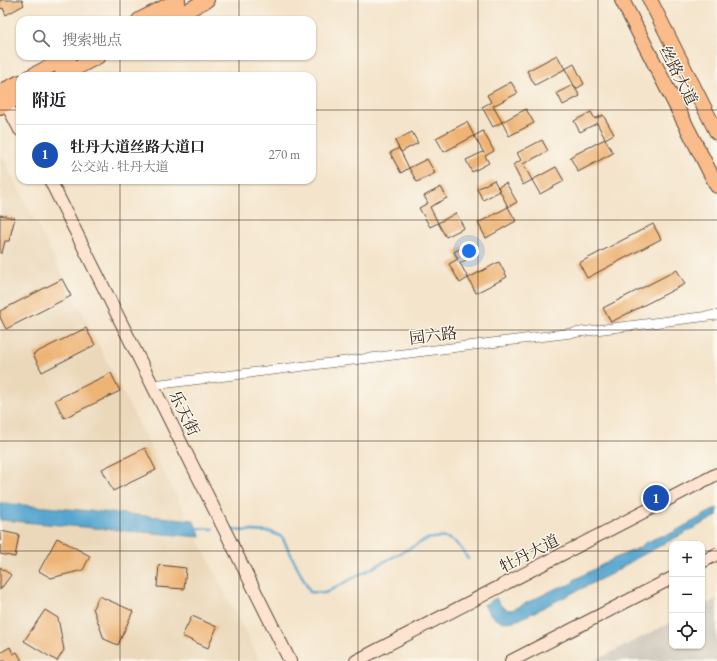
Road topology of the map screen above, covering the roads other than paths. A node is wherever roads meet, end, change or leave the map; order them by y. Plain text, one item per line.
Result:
1 (178, 0) edge
2 (207, 0) edge
3 (622, 0) edge
4 (650, 0) edge
5 (147, 16) edge
6 (177, 16) edge
7 (62, 60) edge
8 (91, 60) edge
9 (39, 72) edge
10 (68, 72) edge
11 (16, 85) edge
12 (5, 95) edge
13 (16, 113) edge
14 (16, 121) edge
15 (717, 133) edge
16 (47, 184) edge
17 (52, 184) edge
18 (717, 186) edge
19 (717, 315) edge
20 (153, 385) junction
21 (717, 474) edge
22 (717, 554) edge
23 (705, 560) edge
24 (669, 580) edge
25 (283, 661) edge
26 (290, 661) edge
27 (356, 661) edge
28 (511, 661) edge

1 - 5 main road
2 - 6 main road
3 - 18 main road, 丝路大道
4 - 15 main road, 丝路大道
7 - 9 main road
8 - 10 main road
11 - 12 main road
12 - 13 street
12 - 14 street
16 - 25 street, 乐天街
17 - 20 street, 乐天街
19 - 20 street, 园六路
20 - 26 street, 乐天街
21 - 27 street, 牡丹大道
22 - 23 street
24 - 28 street

